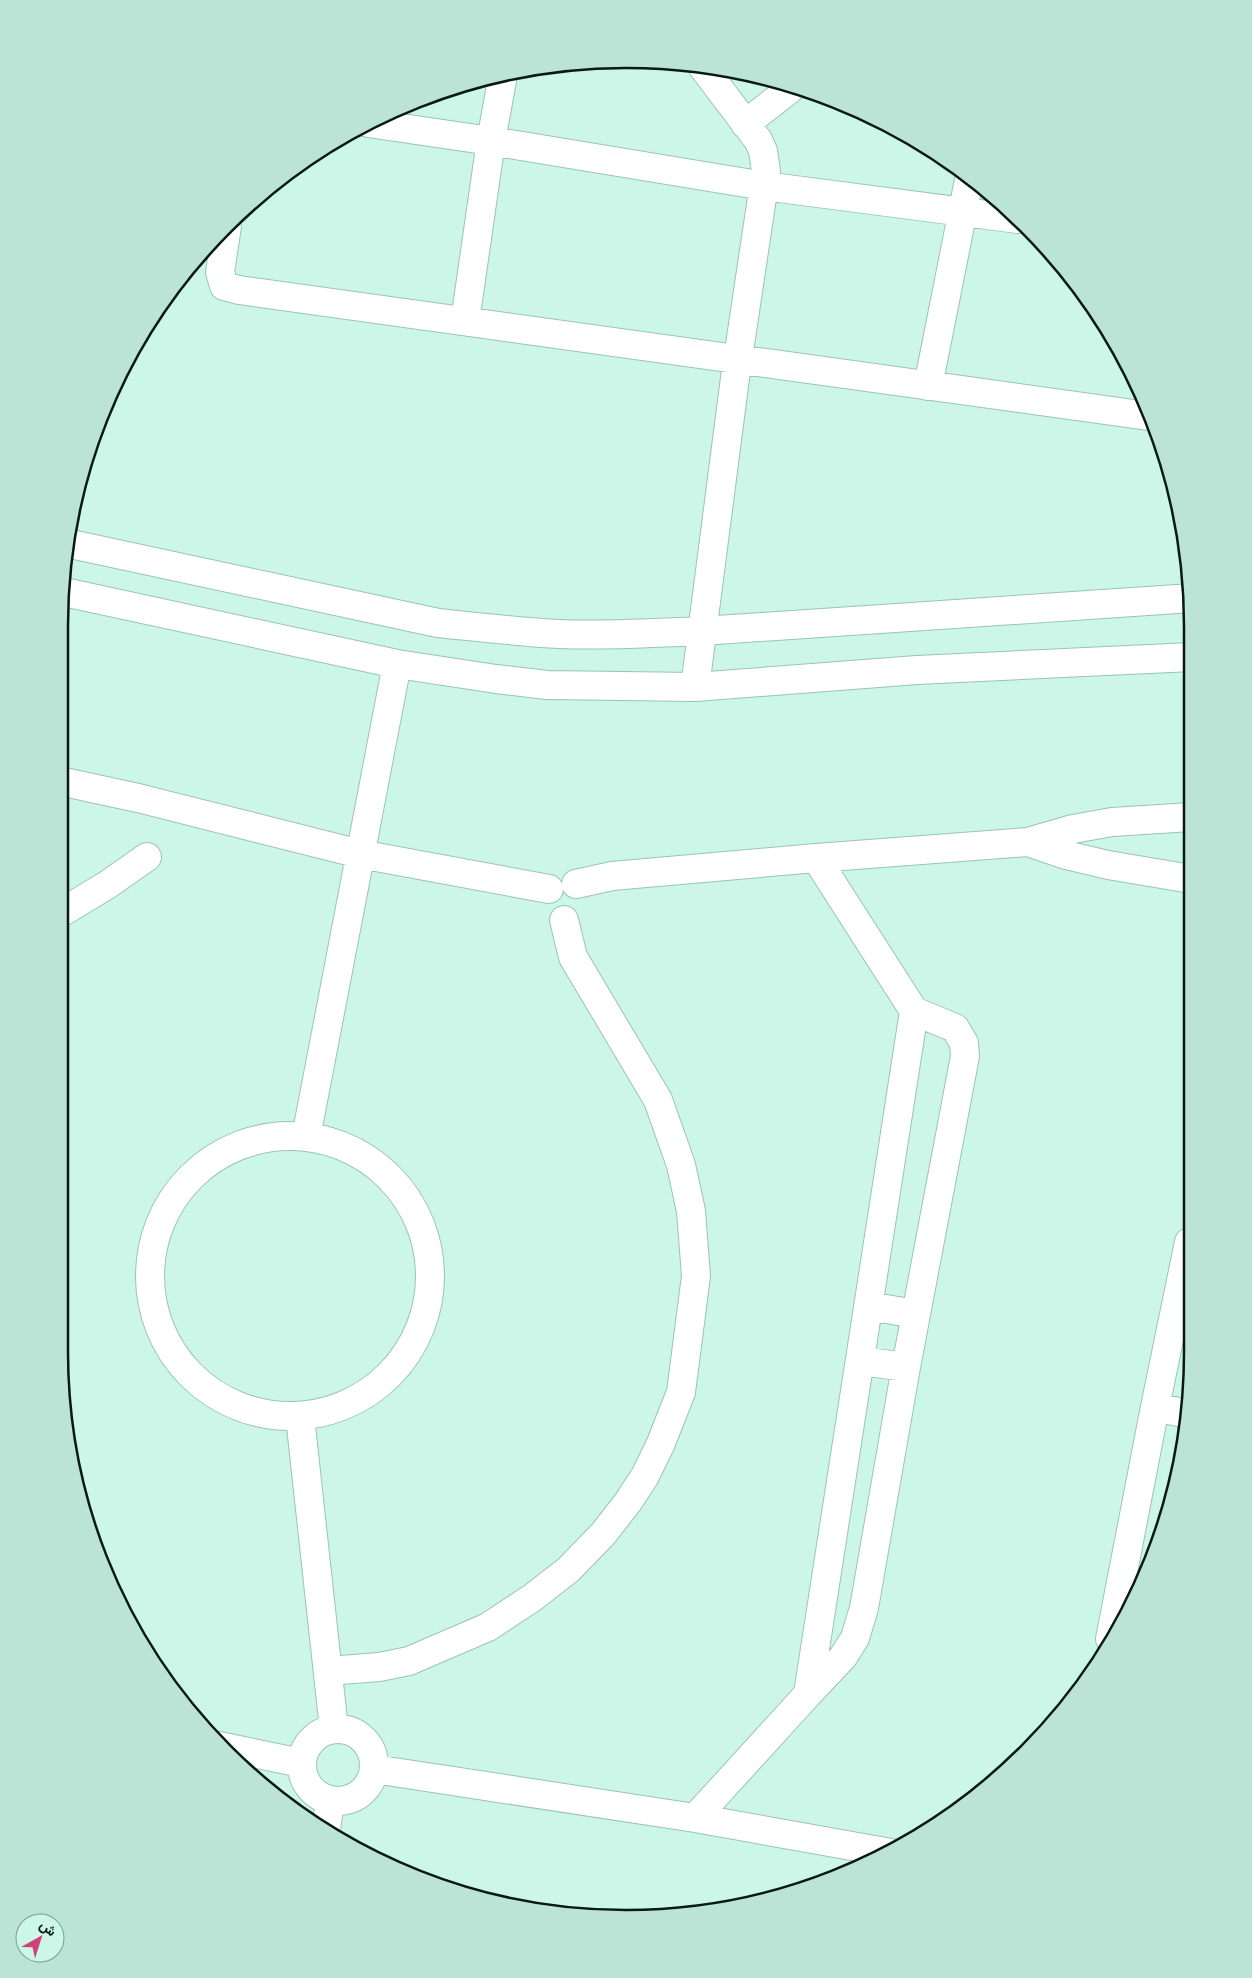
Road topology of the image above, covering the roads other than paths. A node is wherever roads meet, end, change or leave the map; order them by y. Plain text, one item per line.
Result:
1 (707, 73) edge
2 (502, 82) edge
3 (787, 92) edge
4 (745, 124) junction
5 (380, 125) edge
6 (491, 141) junction
7 (968, 185) edge
8 (764, 186) junction
9 (963, 212) junction
10 (1006, 218) edge
11 (226, 236) edge
12 (465, 321) junction
13 (738, 359) junction
14 (928, 386) junction
15 (1143, 415) edge
16 (73, 545) edge
17 (69, 593) edge
18 (1183, 599) edge
19 (702, 631) junction
20 (1184, 657) edge
21 (397, 664) junction
22 (695, 687) junction
23 (68, 783) edge
24 (1184, 817) edge
25 (1028, 842) junction
26 (360, 854) junction
27 (147, 857) dead end
28 (816, 858) junction
29 (1184, 878) edge
30 (576, 884) junction
31 (549, 889) junction
32 (68, 909) edge
33 (564, 920) junction
34 (914, 1011) junction
35 (306, 1137) junction
36 (1184, 1266) edge
37 (868, 1306) junction
38 (916, 1314) junction
39 (860, 1361) junction
40 (906, 1367) junction
41 (1155, 1407) junction
42 (1181, 1413) edge
43 (300, 1417) junction
44 (1112, 1626) edge
45 (328, 1671) junction
46 (808, 1694) junction
47 (334, 1728) junction
48 (233, 1749) edge
49 (301, 1763) junction
50 (374, 1769) junction
51 (330, 1801) junction
52 (695, 1818) junction
53 (327, 1823) edge
54 (878, 1851) edge

1 - 4 street
2 - 6 street
3 - 4 street
4 - 8 street
5 - 6 street
6 - 8 street
6 - 12 street
7 - 9 street
8 - 9 street
8 - 13 street
9 - 10 street
9 - 14 street
11 - 12 street
12 - 13 street
13 - 14 street
13 - 19 street
14 - 15 street
16 - 19 street
17 - 21 street
18 - 19 street
19 - 22 street
20 - 22 street
21 - 22 street
21 - 26 street
23 - 26 street
24 - 25 street
25 - 28 street
25 - 29 street
26 - 31 street
26 - 35 street
27 - 32 street
28 - 30 street
28 - 34 street
30 - 31 street
30 - 33 street
31 - 33 street
33 - 45 street
34 - 37 street
34 - 38 street
35 - 43 street
35 - 43 street
36 - 41 street
37 - 38 street
37 - 39 street
38 - 40 street
39 - 40 street
39 - 46 street
40 - 46 street
41 - 42 street
41 - 44 street
43 - 45 street
45 - 47 street
46 - 52 street
47 - 49 street
47 - 50 street
48 - 49 street
49 - 51 street
50 - 51 street
50 - 52 street
51 - 53 street
52 - 54 street

